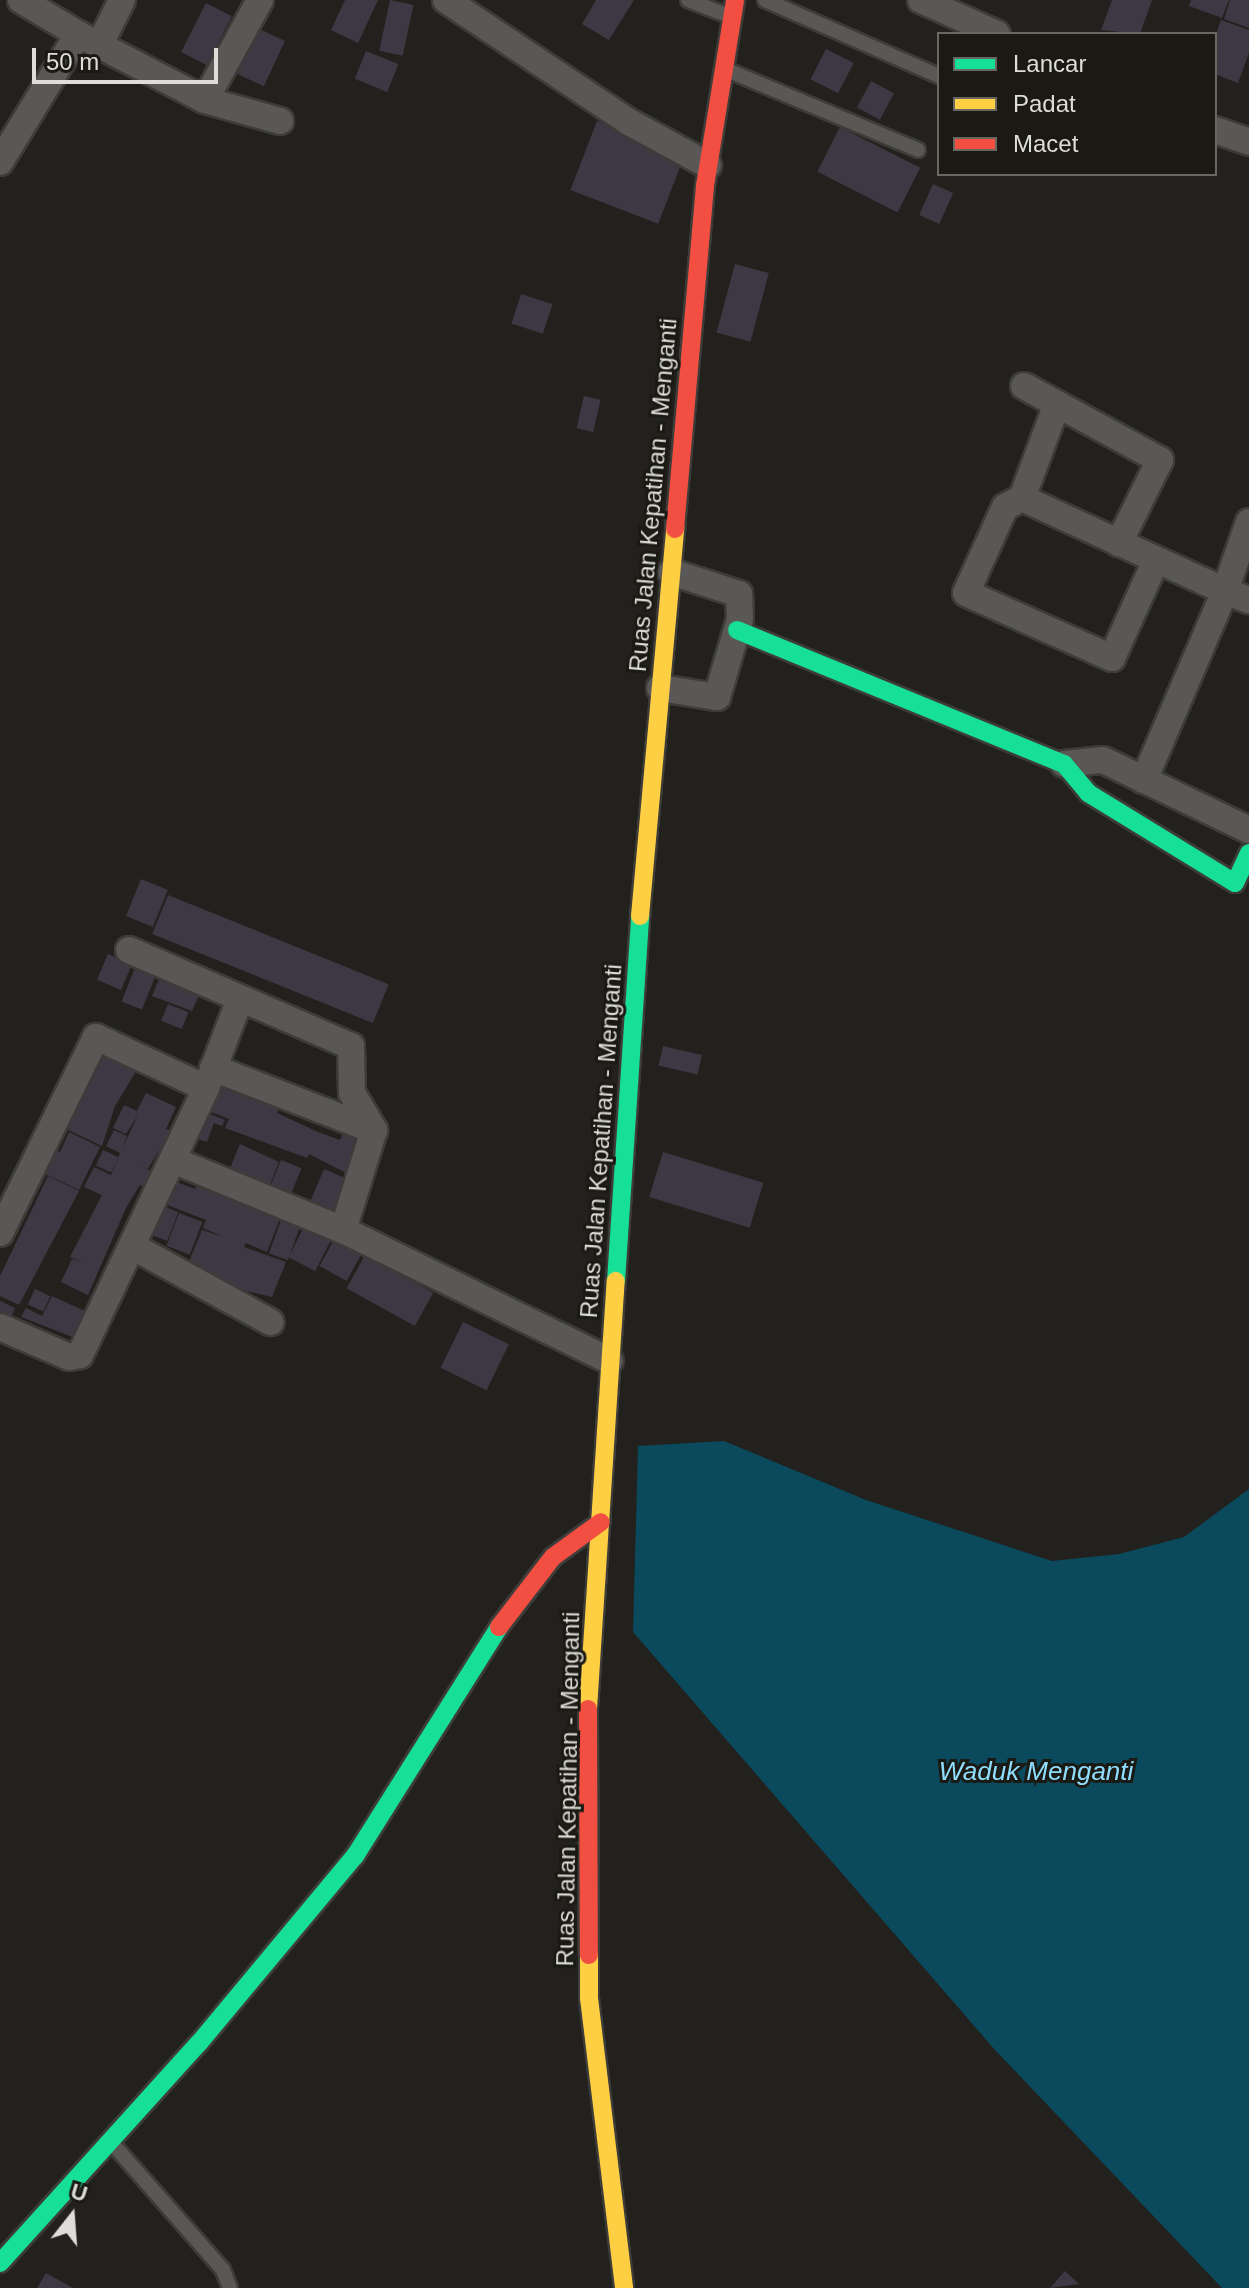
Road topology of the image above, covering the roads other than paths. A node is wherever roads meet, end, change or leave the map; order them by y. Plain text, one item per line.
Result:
1 (21, 0) edge
2 (122, 0) edge
3 (260, 0) edge
4 (446, 0) edge
5 (688, 0) edge
6 (765, 0) edge
7 (921, 0) edge
8 (733, 8) edge
9 (993, 32) edge
10 (89, 39) junction
11 (723, 68) junction
12 (937, 75) edge
13 (205, 100) junction
14 (280, 121) dead end
15 (1217, 131) edge
16 (1249, 142) edge
17 (918, 150) dead end
18 (0, 162) edge
19 (708, 165) junction
20 (1024, 386) dead end
21 (1057, 404) junction
22 (1022, 498) junction
23 (1249, 522) edge
24 (1119, 543) junction
25 (1156, 560) junction
26 (671, 572) junction
27 (1237, 596) edge
28 (737, 630) junction
29 (660, 688) junction
30 (1064, 764) junction
31 (1144, 780) junction
32 (1249, 830) edge
33 (1249, 853) edge
34 (129, 950) dead end
35 (240, 999) junction
36 (210, 1078) junction
37 (374, 1130) junction
38 (173, 1160) junction
39 (343, 1230) junction
40 (0, 1233) edge
41 (132, 1246) junction
42 (270, 1322) dead end
43 (0, 1327) edge
44 (610, 1361) junction
45 (601, 1522) junction
46 (109, 2139) junction
47 (0, 2263) edge
48 (230, 2288) edge
49 (624, 2288) edge

1 - 10 street
2 - 10 street
3 - 13 street
4 - 19 street
5 - 8 lane
6 - 12 lane
7 - 9 street
8 - 11 main road, Ruas Jalan Kepatihan - Menganti
10 - 13 street
10 - 18 street
11 - 17 lane
11 - 19 main road, Ruas Jalan Kepatihan - Menganti
13 - 14 street
15 - 16 street
19 - 26 main road, Ruas Jalan Kepatihan - Menganti
20 - 21 street
21 - 22 street
21 - 24 street
22 - 24 street
22 - 25 street
23 - 27 street
24 - 25 street
25 - 27 street
26 - 28 street
26 - 29 main road, Ruas Jalan Kepatihan - Menganti
27 - 31 street
28 - 29 street
28 - 30 main road
29 - 44 main road, Ruas Jalan Kepatihan - Menganti
30 - 31 street
30 - 33 main road
31 - 32 street
34 - 35 street
35 - 36 street
35 - 37 street
36 - 37 street
36 - 38 street
36 - 40 street
37 - 39 street
38 - 39 street
38 - 41 street
39 - 44 street
41 - 42 street
41 - 43 street
44 - 45 main road, Ruas Jalan Kepatihan - Menganti
45 - 46 main road
45 - 49 main road, Ruas Jalan Kepatihan - Menganti
46 - 47 main road
46 - 48 lane

